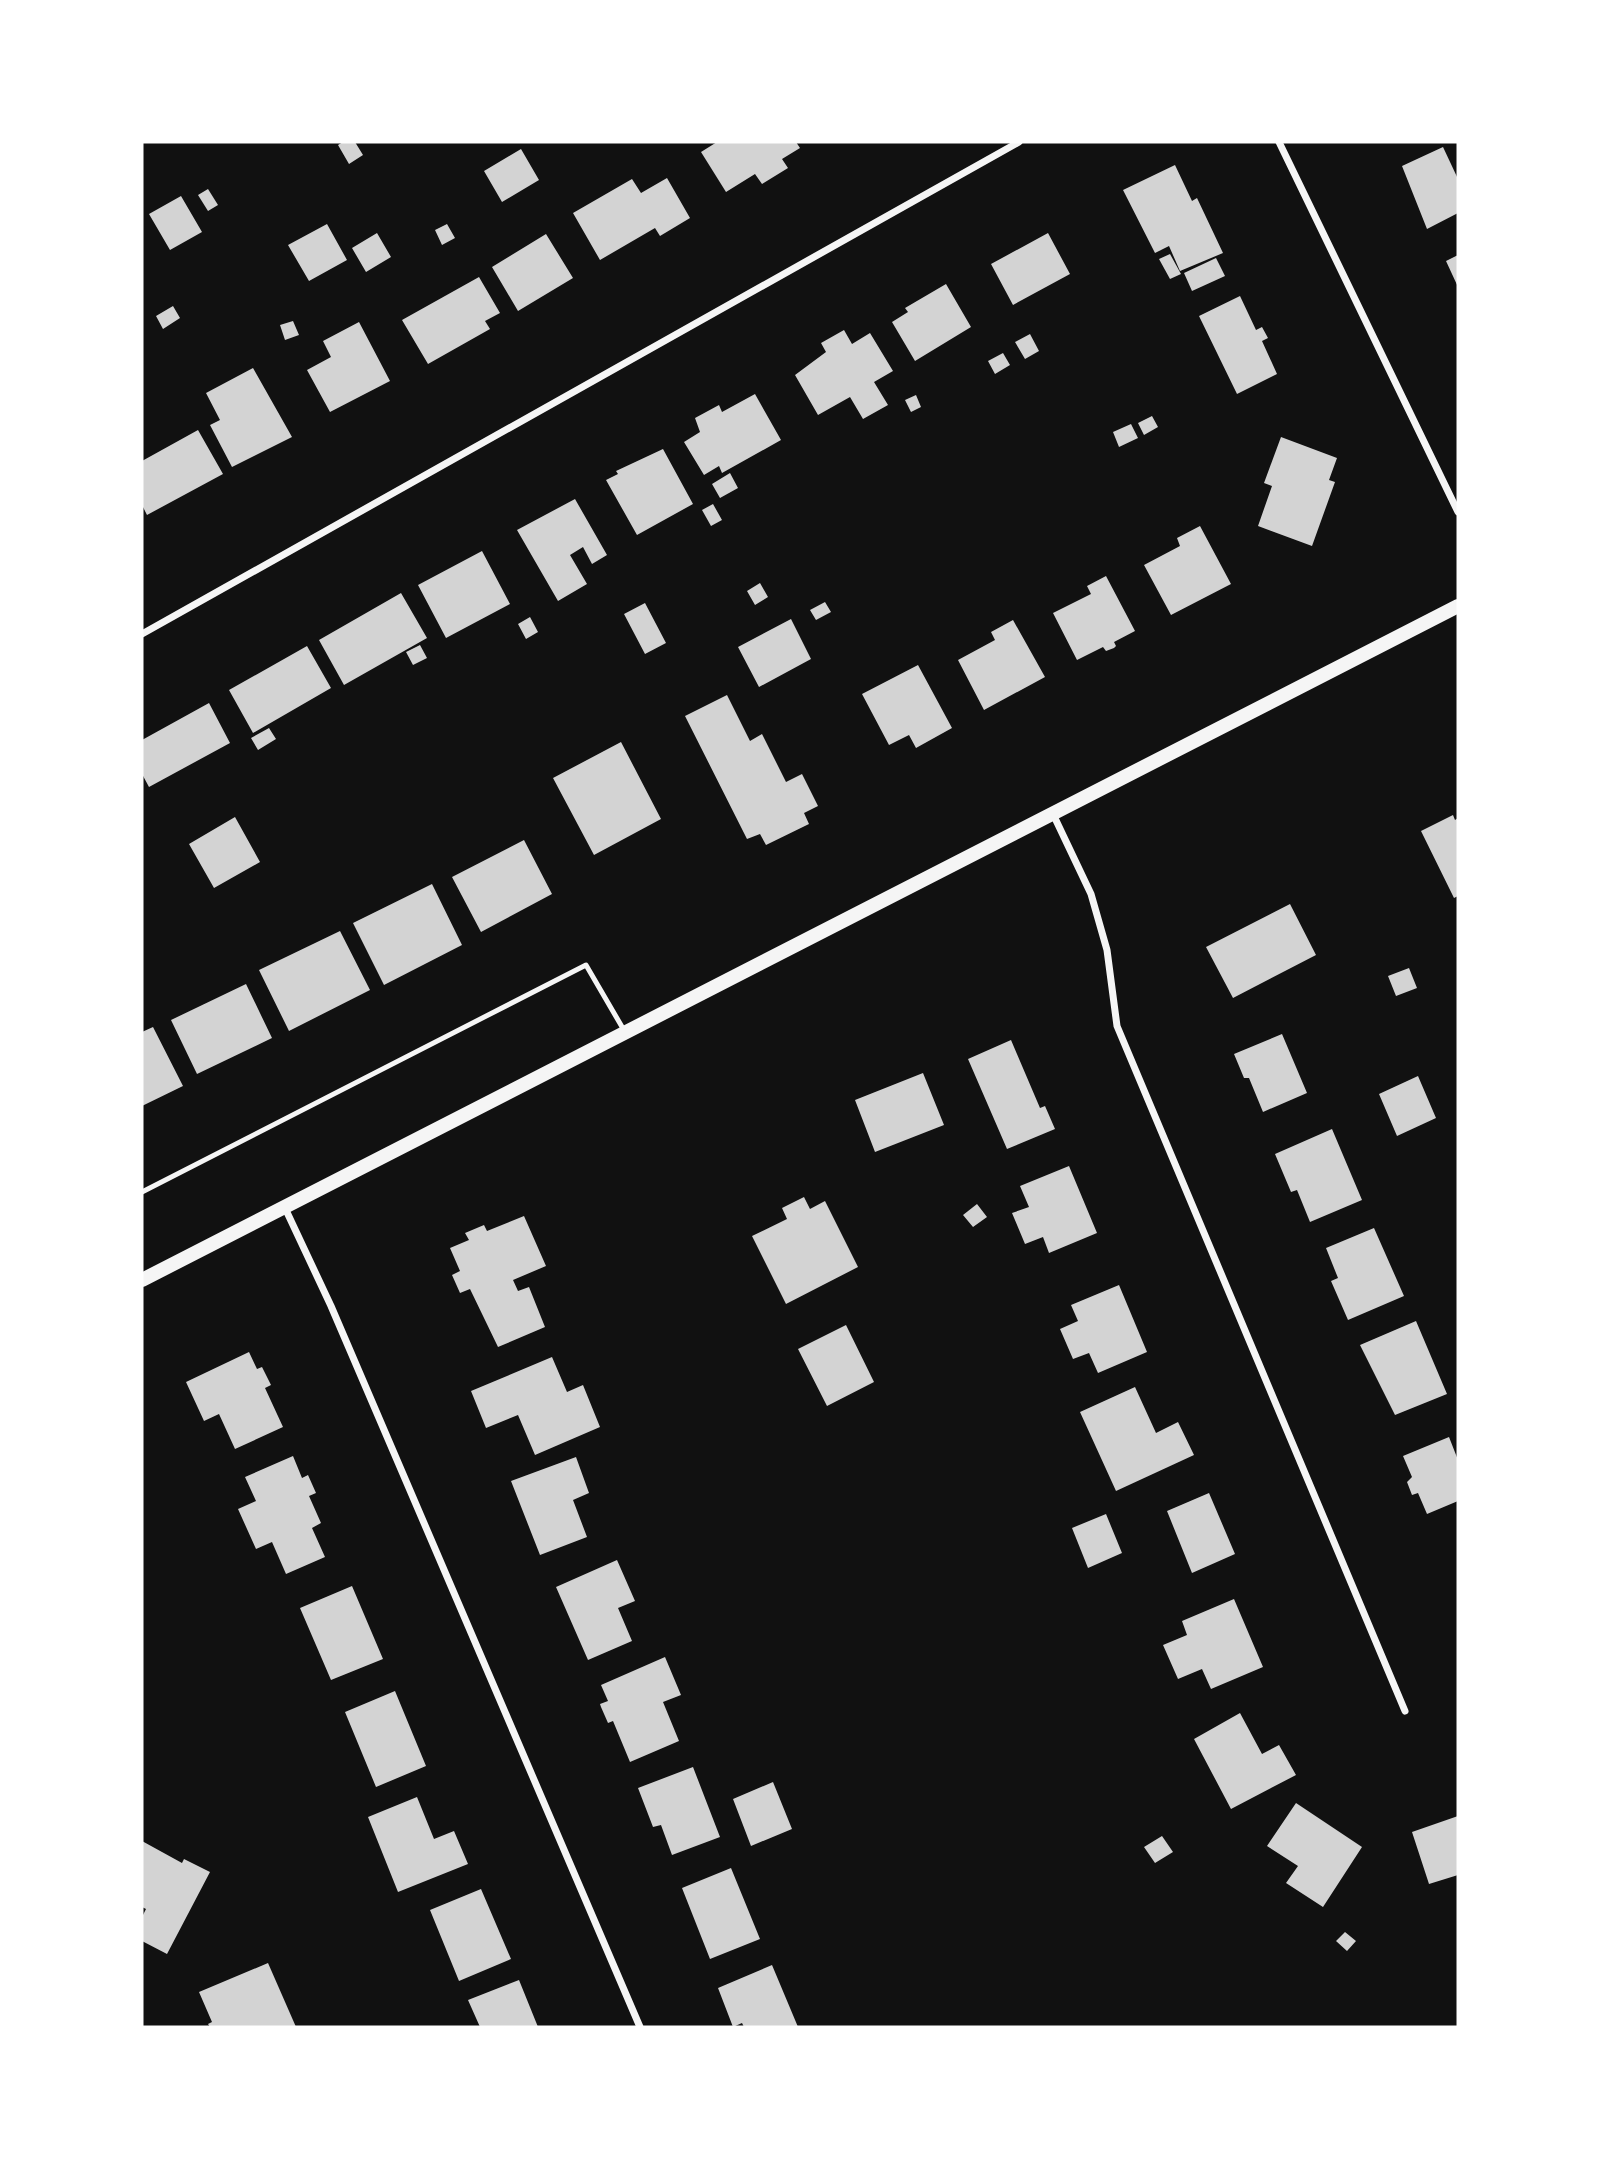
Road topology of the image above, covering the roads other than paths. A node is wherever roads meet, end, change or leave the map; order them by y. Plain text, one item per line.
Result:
1 (1019, 142) edge
2 (1279, 142) edge
3 (1458, 512) edge
4 (1458, 606) edge
5 (142, 634) edge
6 (1053, 813) junction
7 (625, 1032) junction
8 (142, 1192) edge
9 (285, 1208) junction
10 (142, 1280) edge
11 (1405, 1711) dead end
12 (640, 2027) edge

1 - 5 street
2 - 3 street
4 - 6 main road
6 - 7 main road
6 - 11 street
7 - 8 lane
7 - 9 main road
9 - 10 main road
9 - 12 street

